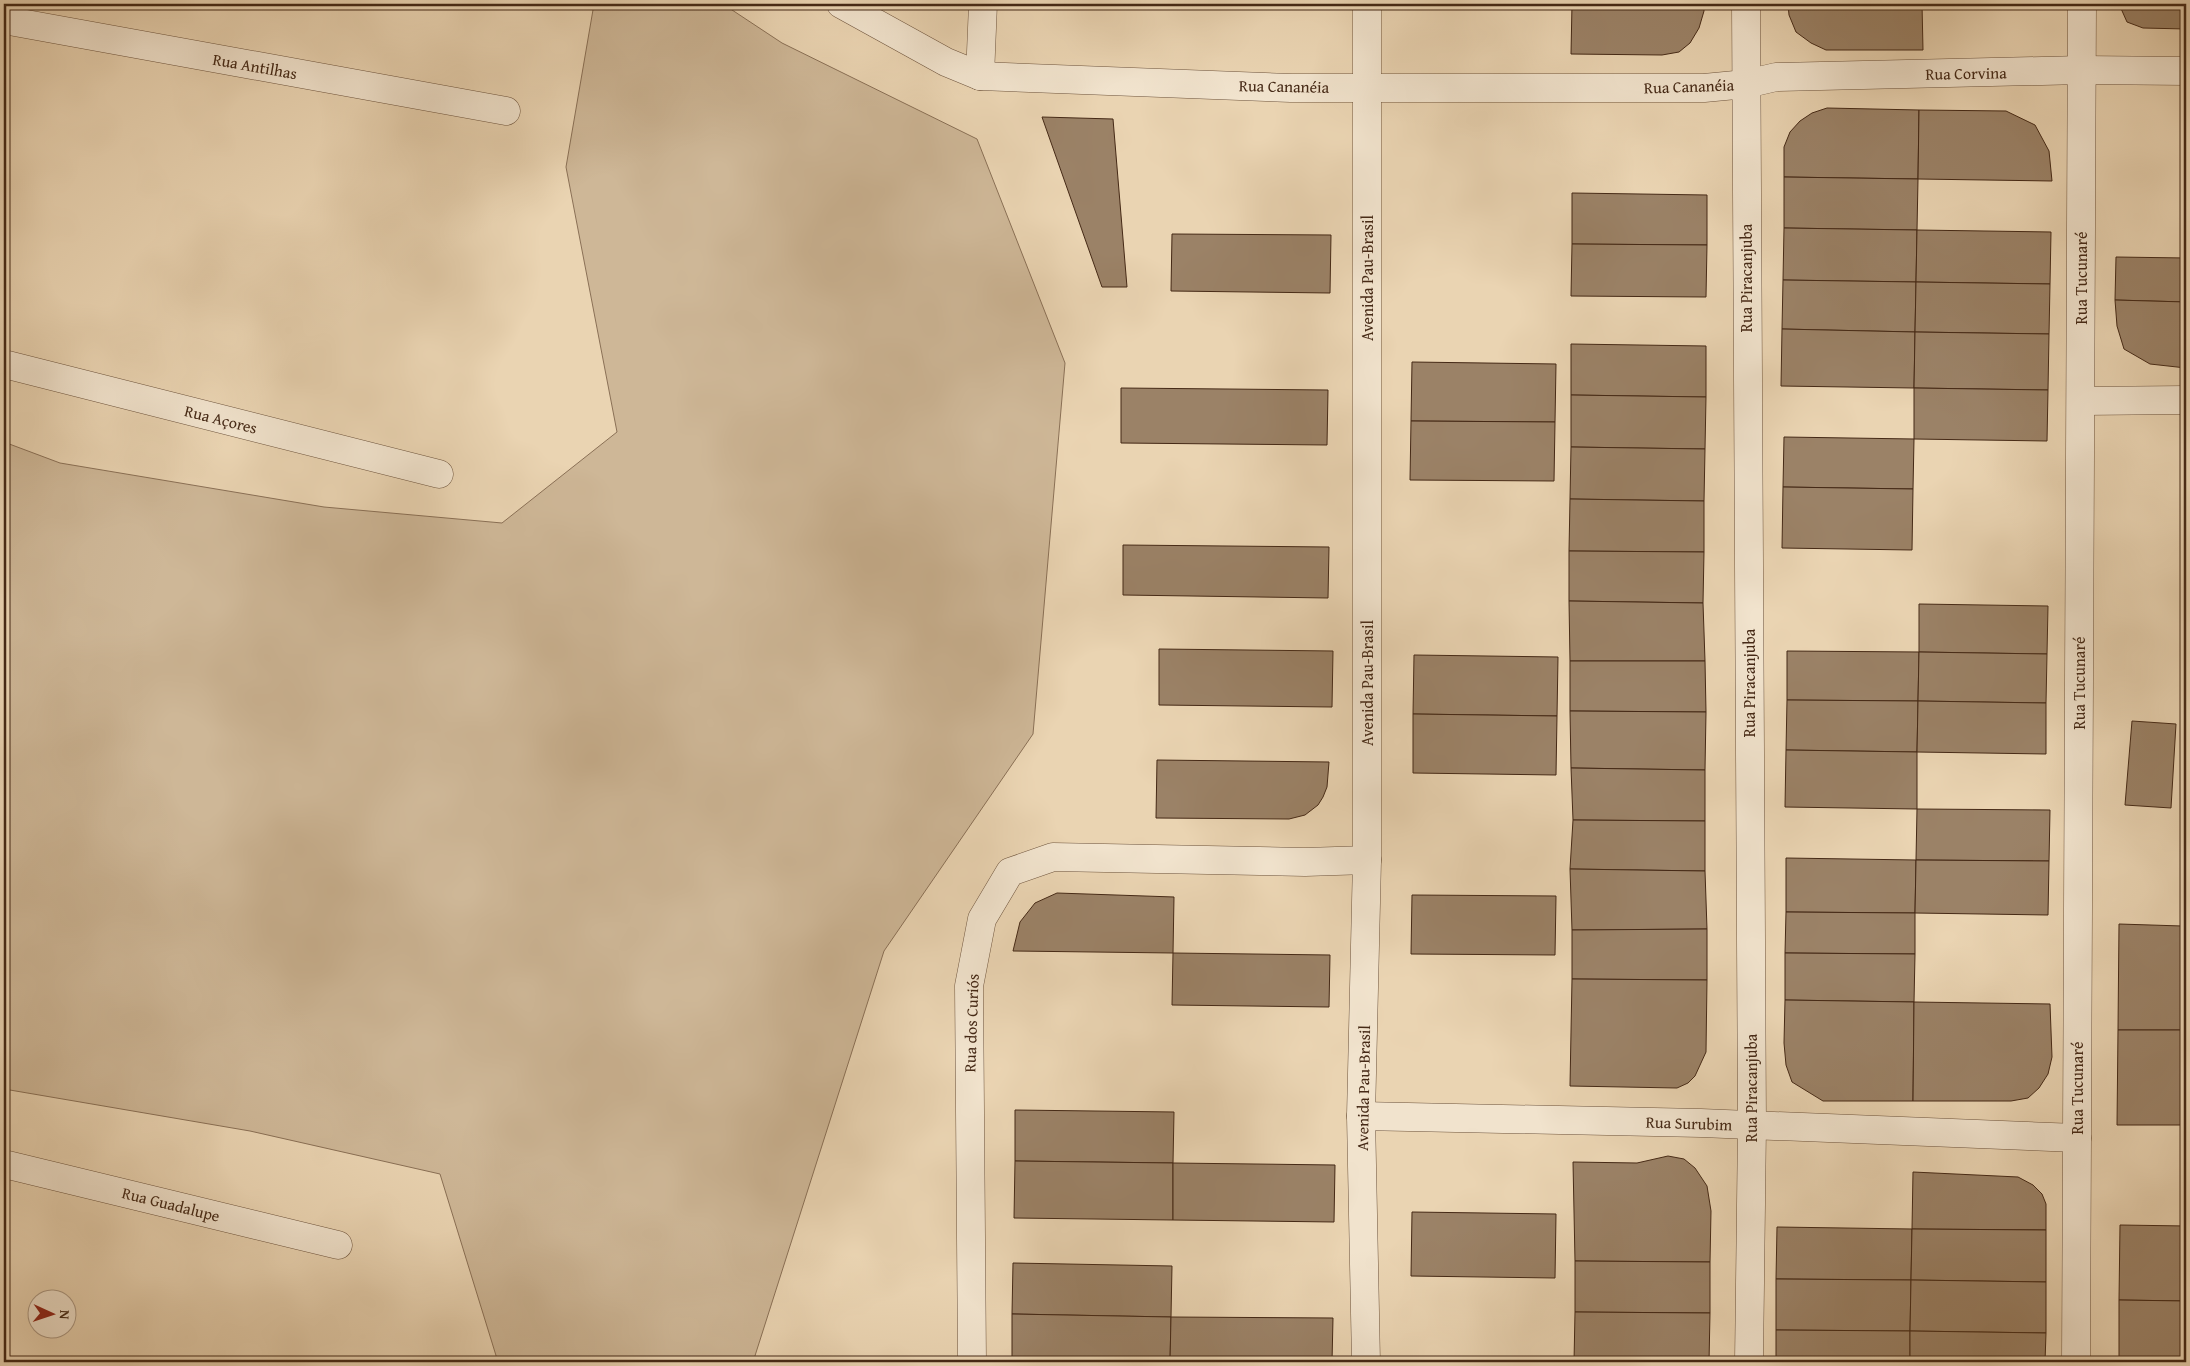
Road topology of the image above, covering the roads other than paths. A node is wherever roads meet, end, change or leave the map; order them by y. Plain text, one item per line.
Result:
1 (841, 4) edge
2 (983, 4) edge
3 (1367, 4) edge
4 (1746, 4) edge
5 (2082, 4) edge
6 (4, 20) edge
7 (2082, 70) junction
8 (2186, 71) edge
9 (980, 76) junction
10 (1746, 84) junction
11 (1367, 86) junction
12 (506, 111) dead end
13 (4, 364) edge
14 (2186, 400) edge
15 (2080, 401) junction
16 (439, 474) dead end
17 (1367, 860) junction
18 (1361, 1116) junction
19 (1752, 1126) junction
20 (2077, 1138) junction
21 (4, 1164) edge
22 (338, 1245) dead end
23 (972, 1362) edge
24 (1366, 1362) edge
25 (1749, 1362) edge
26 (2076, 1362) edge

1 - 9 street, Rua Cananéia
2 - 9 street
3 - 11 street, Avenida Pau-Brasil
4 - 10 street, Rua Piracanjuba
5 - 7 street, Rua Tucunaré
6 - 12 street, Rua Antilhas
7 - 8 street, Rua Corvina
7 - 10 street, Rua Corvina
7 - 15 street, Rua Tucunaré
9 - 11 street, Rua Cananéia
10 - 11 street, Rua Cananéia
10 - 19 street, Rua Piracanjuba
11 - 17 street, Avenida Pau-Brasil
13 - 16 street, Rua Açores
14 - 15 street
15 - 20 street, Rua Tucunaré
17 - 18 street, Avenida Pau-Brasil
17 - 23 street, Rua dos Curiós
18 - 19 street, Rua Surubim
18 - 24 street, Avenida Pau-Brasil
19 - 20 street, Rua Surubim
19 - 25 street, Rua Piracanjuba
20 - 26 street, Rua Tucunaré
21 - 22 street, Rua Guadalupe

